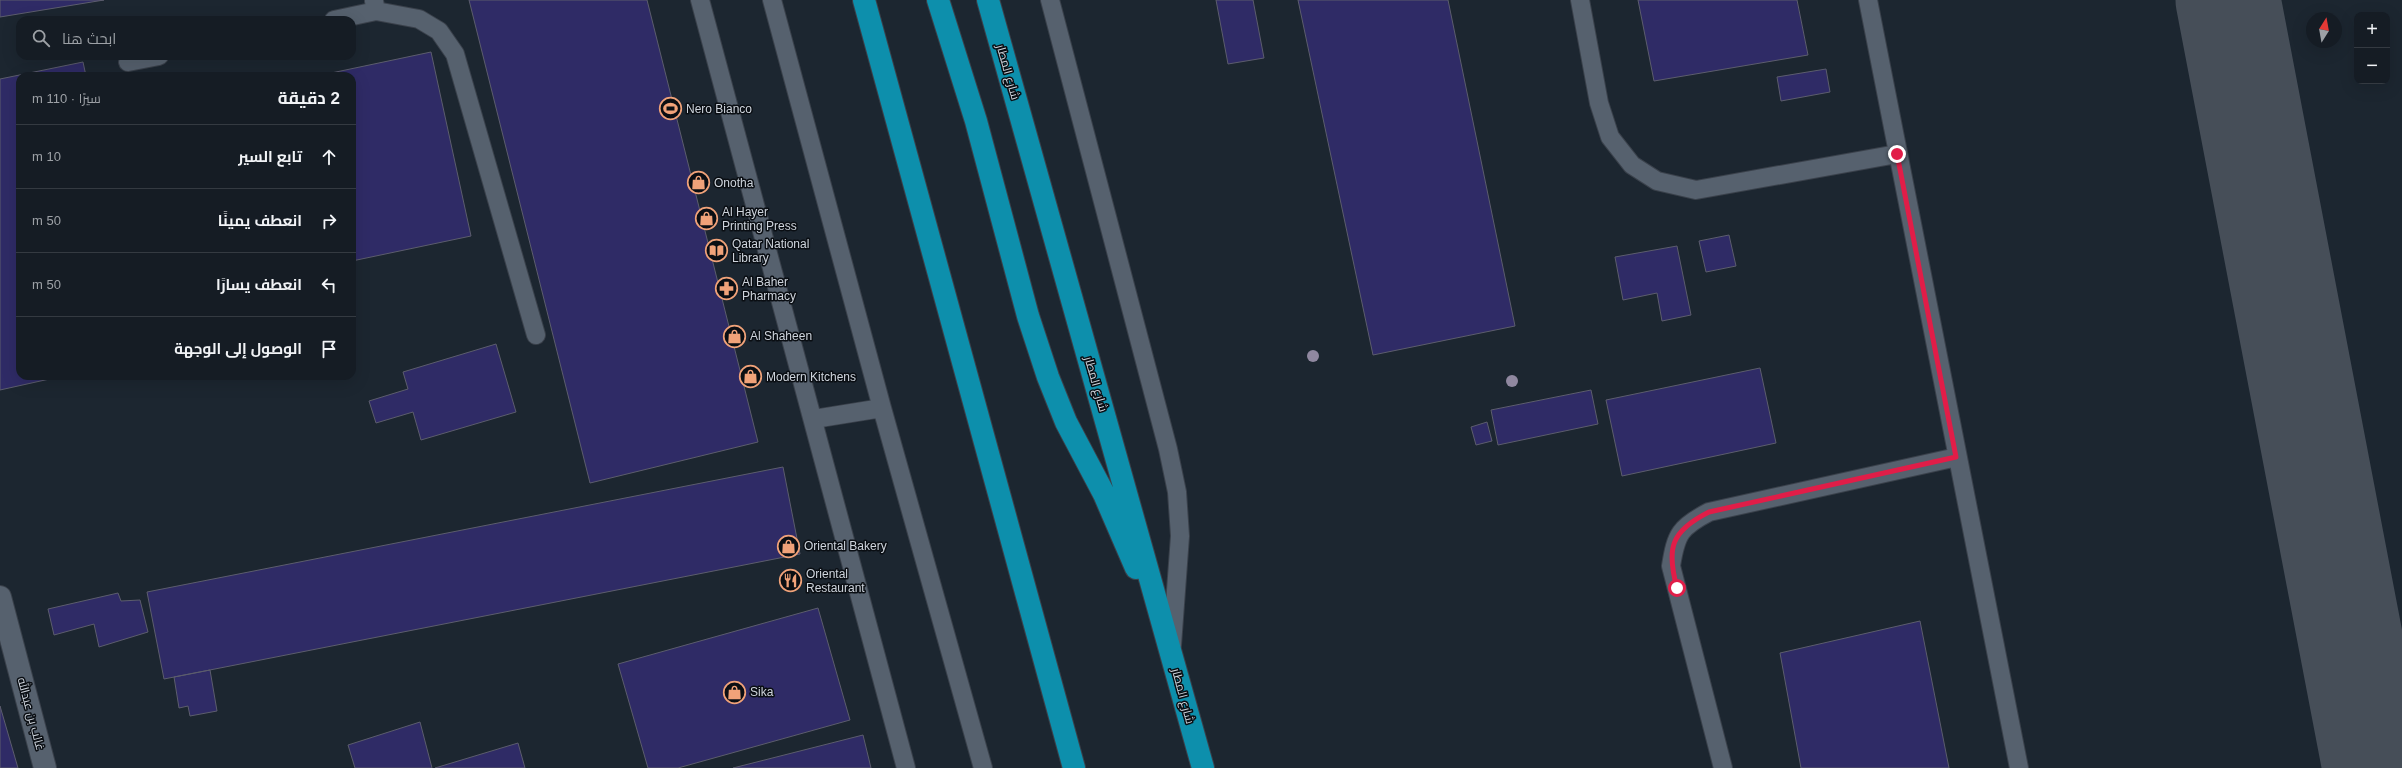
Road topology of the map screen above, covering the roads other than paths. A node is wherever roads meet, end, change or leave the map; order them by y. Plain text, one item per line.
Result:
1 (700, 0) edge
2 (772, 0) edge
3 (864, 0) edge
4 (938, 0) edge
5 (988, 0) edge
6 (1050, 0) edge
7 (1580, 0) edge
8 (1868, 0) edge
9 (375, 6) edge
10 (346, 16) edge
11 (138, 60) edge
12 (128, 62) dead end
13 (1897, 154) junction
14 (536, 335) dead end
15 (882, 408) junction
16 (814, 419) junction
17 (1956, 457) junction
18 (0, 597) edge
19 (1171, 650) junction
20 (8, 661) edge
21 (45, 768) edge
22 (906, 768) edge
23 (983, 768) edge
24 (1074, 768) edge
25 (1203, 768) edge
26 (1723, 768) edge
27 (2020, 768) edge

1 - 16 lane
2 - 15 lane
3 - 24 highway
4 - 19 highway
5 - 19 highway, شارع المطار
6 - 19 lane
7 - 13 lane
8 - 13 lane
9 - 10 lane
9 - 14 lane
11 - 12 lane
13 - 17 lane
15 - 16 lane
15 - 23 lane
16 - 22 lane
17 - 26 lane
17 - 27 lane
18 - 20 street, غالب بن عبدالله
19 - 25 highway, شارع المطار
20 - 21 street, غالب بن عبدالله

